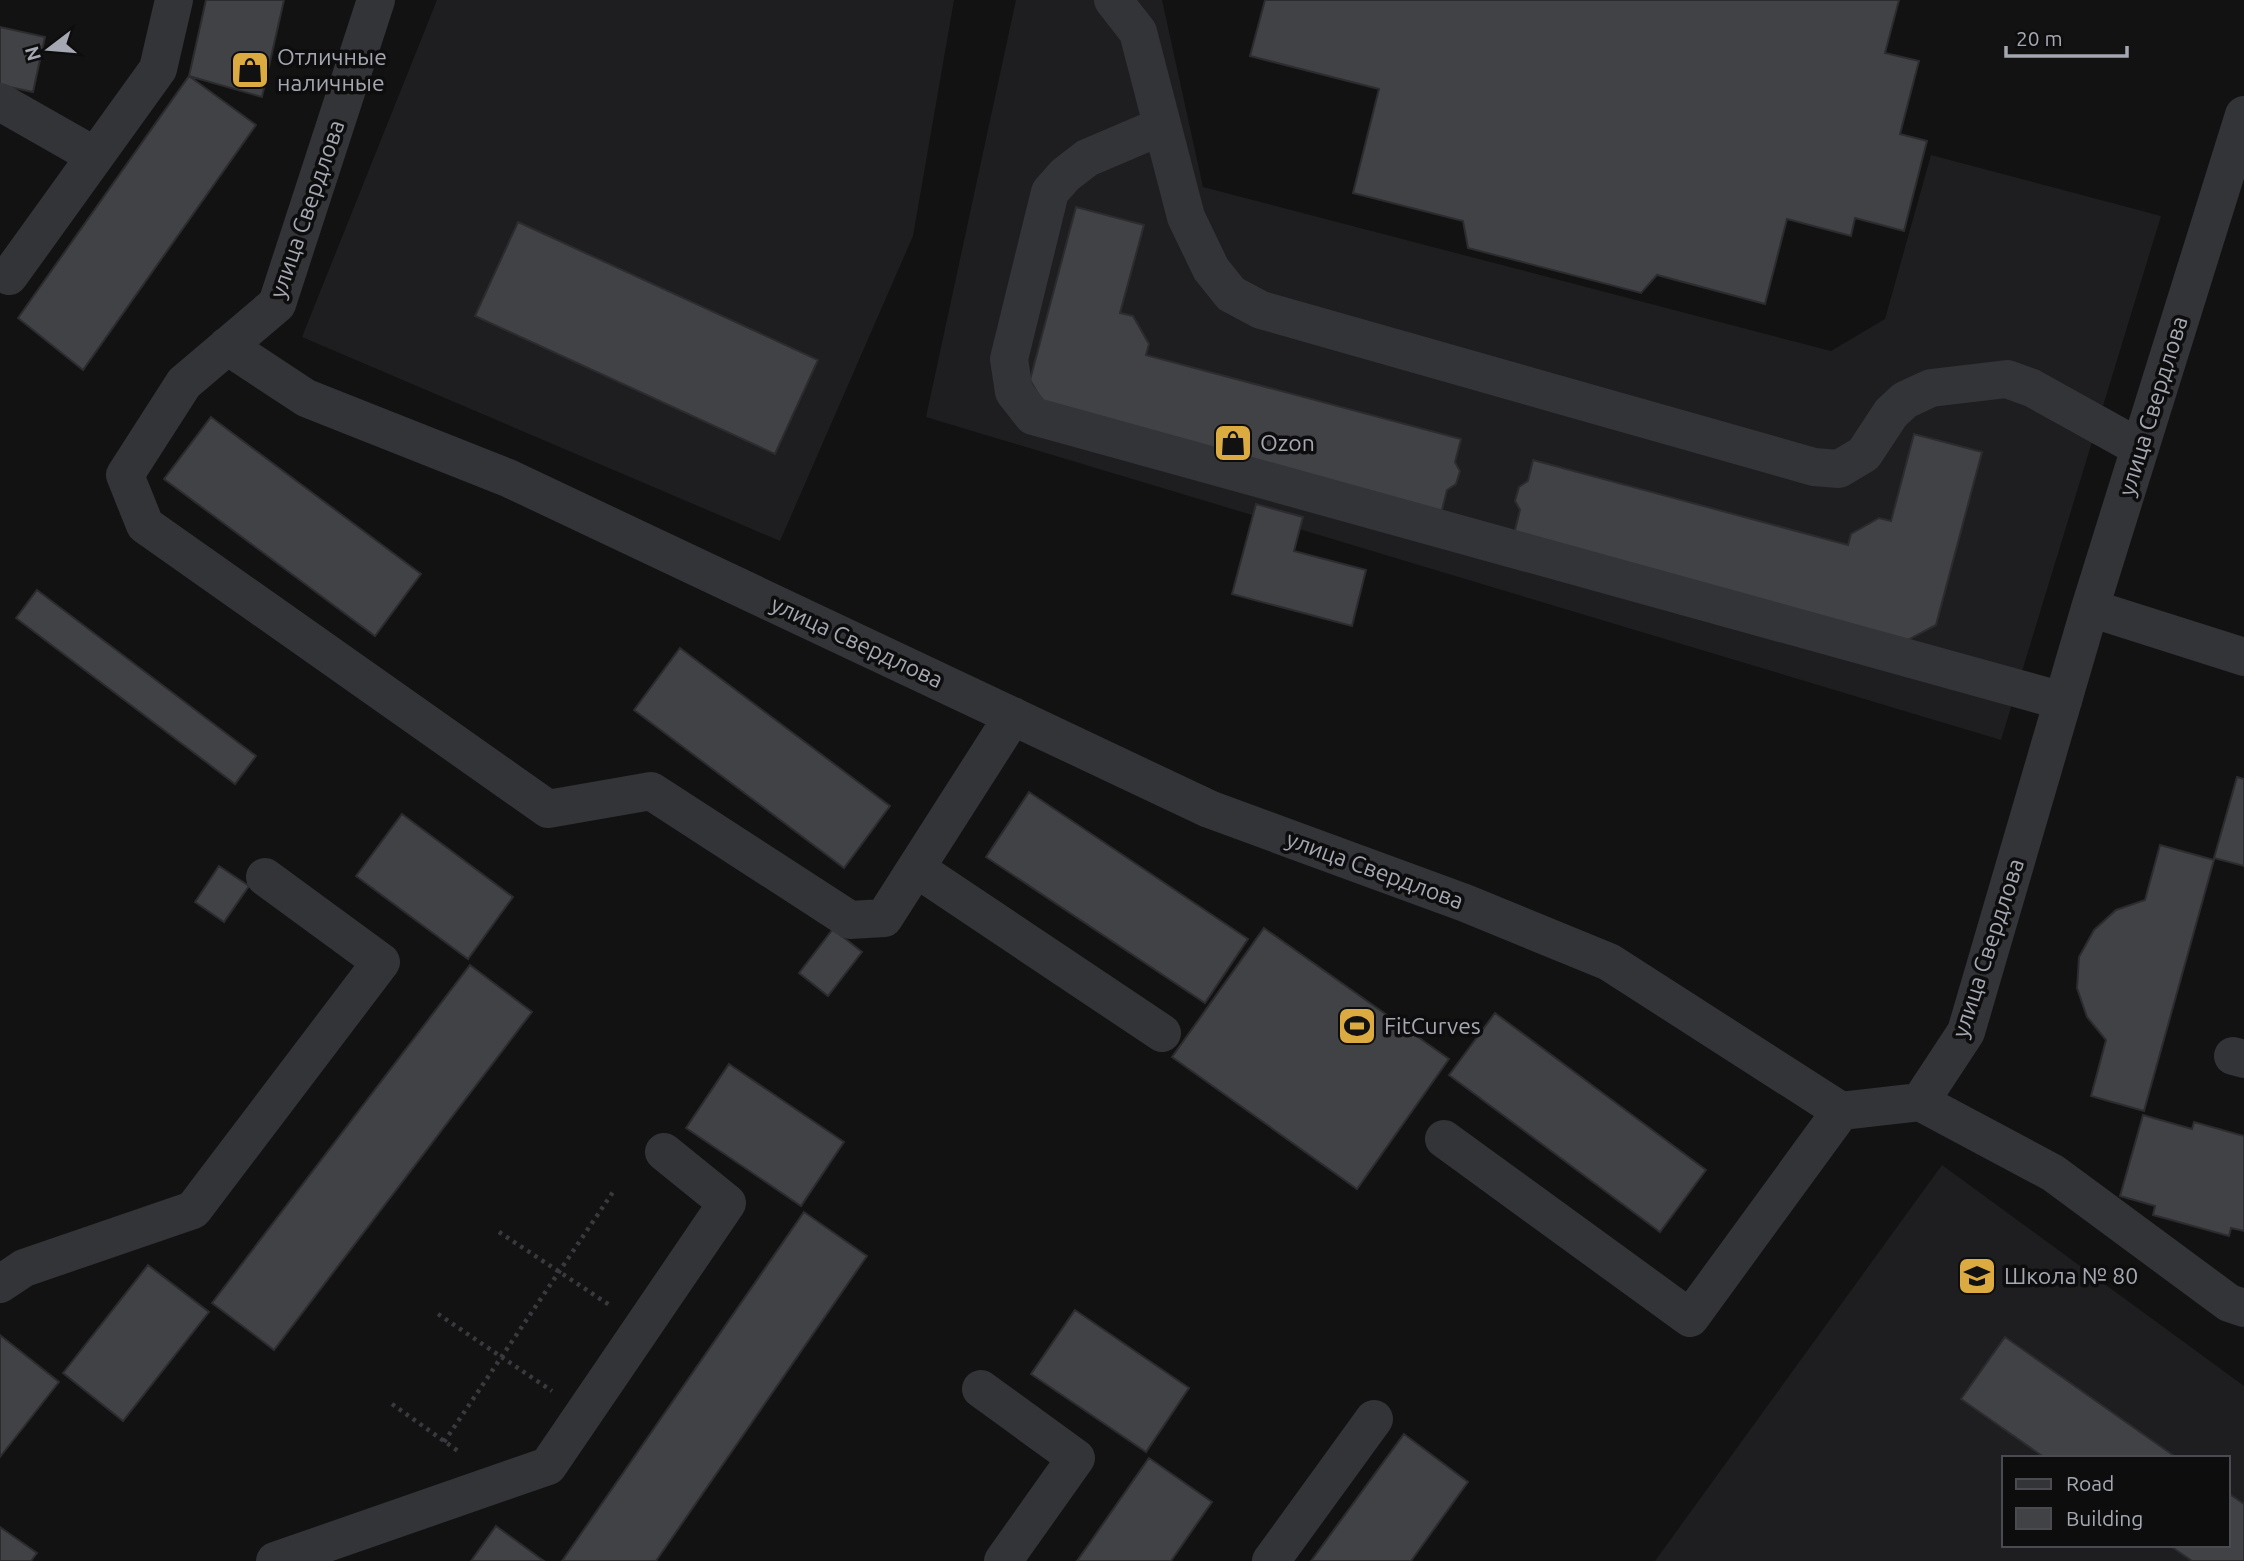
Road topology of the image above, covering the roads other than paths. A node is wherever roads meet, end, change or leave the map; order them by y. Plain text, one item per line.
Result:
1 (174, 0) edge
2 (376, 0) edge
3 (1113, 0) edge
4 (0, 102) edge
5 (2244, 115) edge
6 (1162, 126) junction
7 (95, 156) junction
8 (9, 276) dead end
9 (227, 346) junction
10 (2140, 448) junction
11 (2090, 608) junction
12 (2244, 657) edge
13 (2063, 701) junction
14 (1013, 716) junction
15 (917, 869) junction
16 (265, 877) dead end
17 (1163, 1033) dead end
18 (1920, 1102) junction
19 (1841, 1111) junction
20 (1444, 1139) dead end
21 (664, 1152) dead end
22 (0, 1284) edge
23 (2244, 1307) edge
24 (981, 1389) dead end
25 (1374, 1419) dead end
26 (275, 1561) edge
27 (1003, 1561) edge
28 (1271, 1561) edge

1 - 7 street
2 - 9 street, улица Свердлова
3 - 6 street
4 - 7 street
5 - 10 street, улица Свердлова
6 - 10 street
6 - 13 street
7 - 8 street
9 - 14 street, улица Свердлова
9 - 15 street
10 - 11 street, улица Свердлова
11 - 12 street
11 - 13 street, улица Свердлова
13 - 18 street, улица Свердлова
14 - 15 street
14 - 19 street, улица Свердлова
15 - 17 street
16 - 22 street
18 - 19 street
18 - 23 street
19 - 20 street
21 - 26 street
24 - 27 street
25 - 28 street

